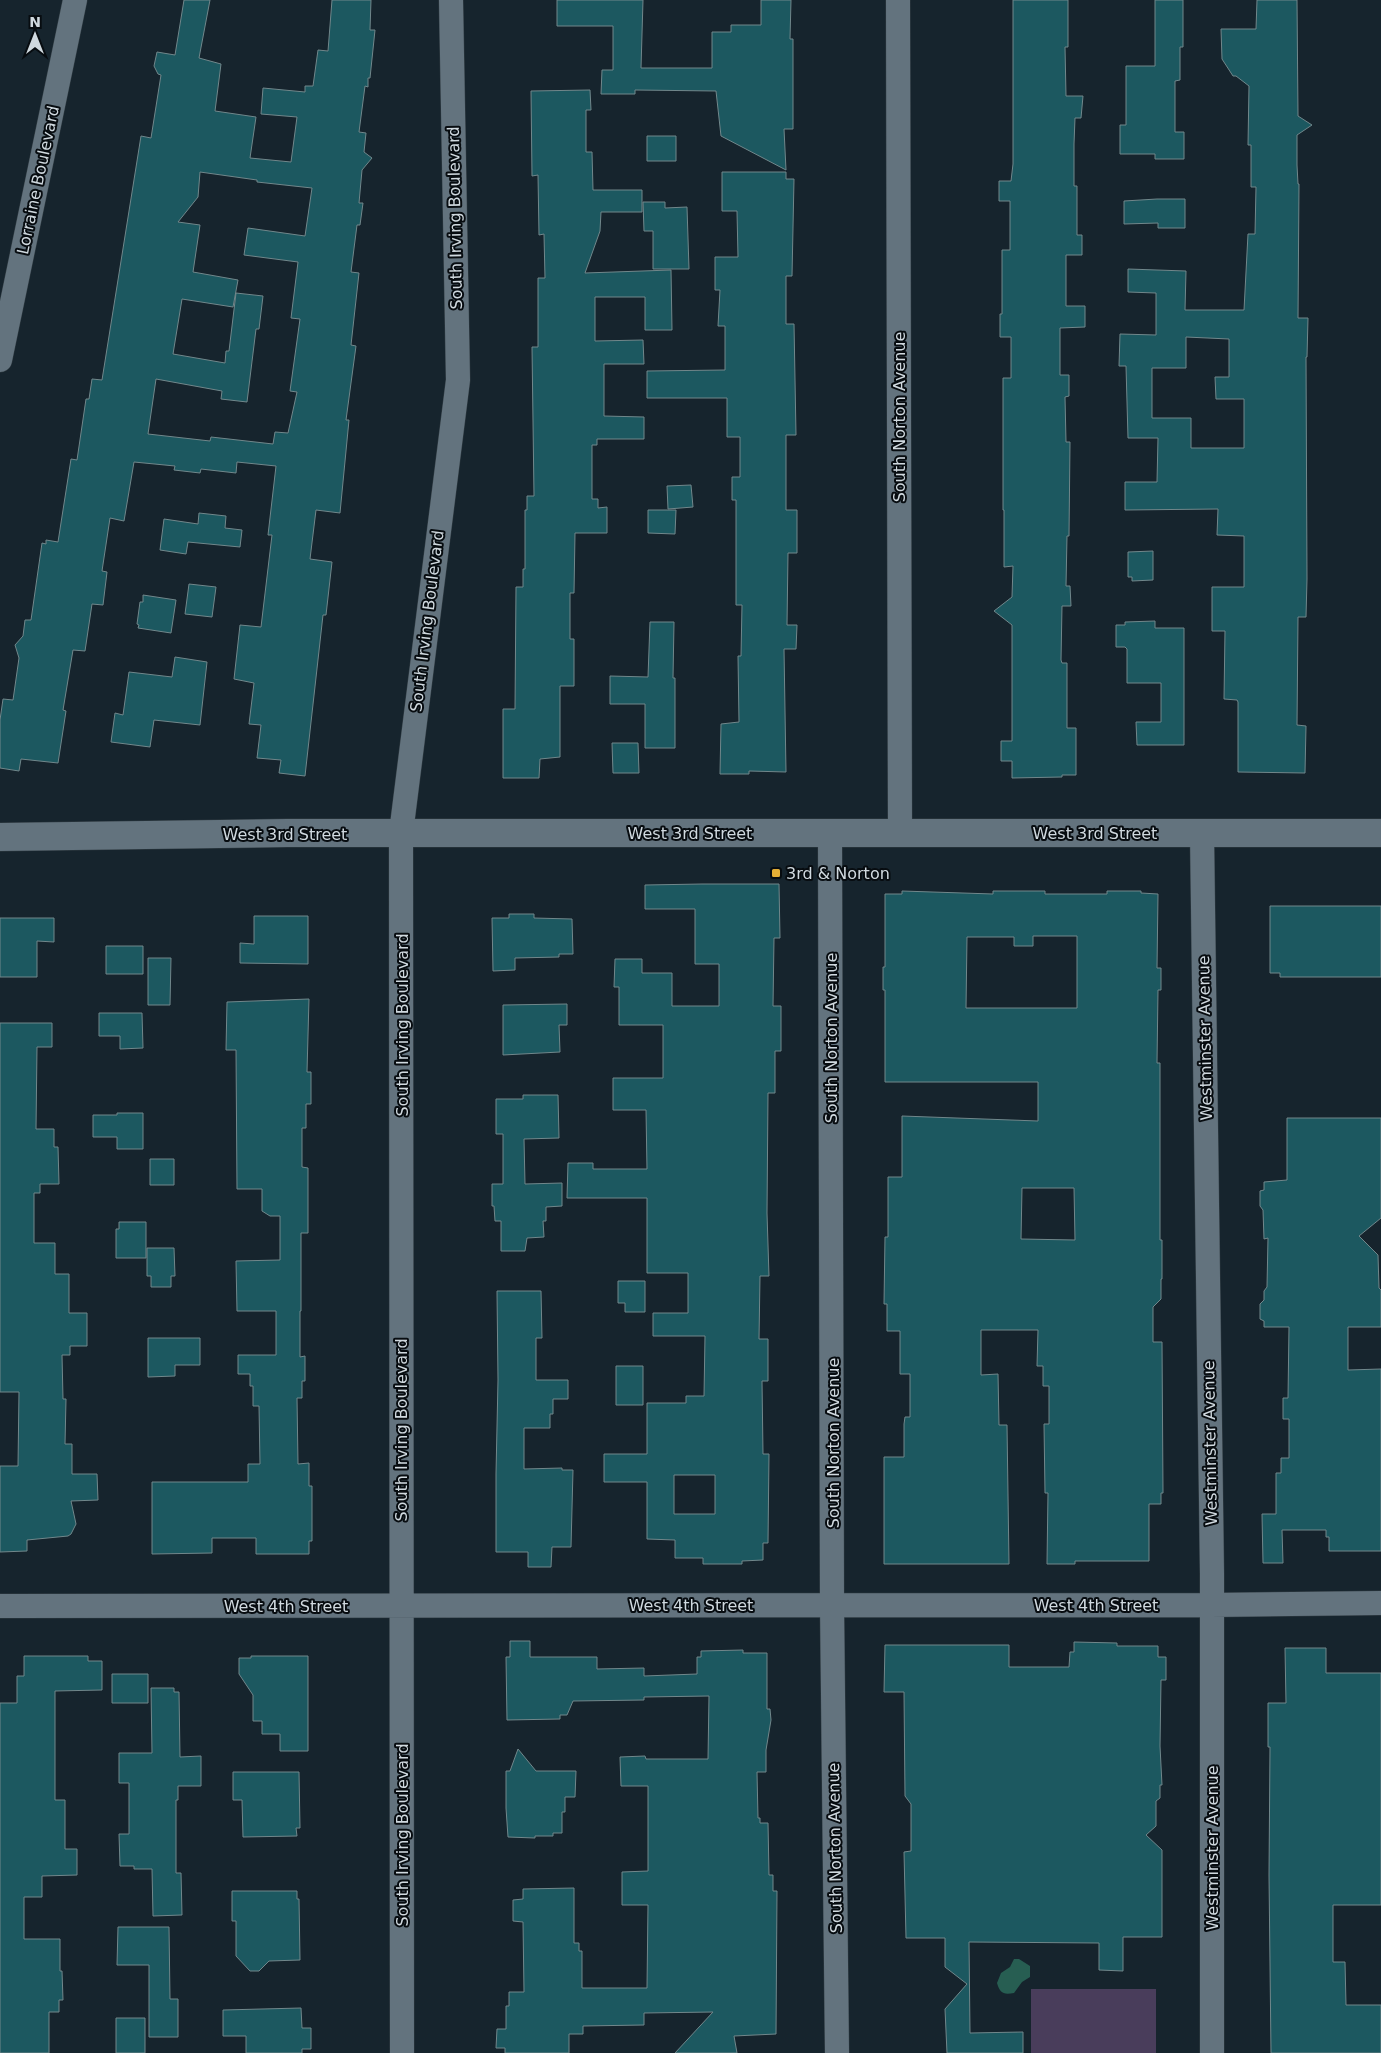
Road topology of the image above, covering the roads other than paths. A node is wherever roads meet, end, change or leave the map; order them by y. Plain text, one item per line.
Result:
1 (75, 0) edge
2 (451, 0) edge
3 (898, 0) edge
4 (0, 360) edge
5 (1381, 832) edge
6 (1202, 833) junction
7 (401, 834) junction
8 (830, 834) junction
9 (900, 834) junction
10 (0, 837) edge
11 (1381, 1603) edge
12 (832, 1604) junction
13 (1211, 1605) junction
14 (0, 1606) edge
15 (401, 1606) junction
16 (402, 2053) edge
17 (837, 2053) edge
18 (1212, 2053) edge

1 - 4 street, Lorraine Boulevard
2 - 7 street, South Irving Boulevard
3 - 9 street, South Norton Avenue
5 - 6 main road, West 3rd Street
6 - 9 main road, West 3rd Street
6 - 13 street, Westminster Avenue
7 - 8 main road, West 3rd Street
7 - 10 main road, West 3rd Street
7 - 15 street, South Irving Boulevard
8 - 9 main road, West 3rd Street
8 - 12 street, South Norton Avenue
11 - 13 street, West 4th Street
12 - 13 street, West 4th Street
12 - 15 street, West 4th Street
12 - 17 street, South Norton Avenue
13 - 18 street, Westminster Avenue
14 - 15 street, West 4th Street
15 - 16 street, South Irving Boulevard

